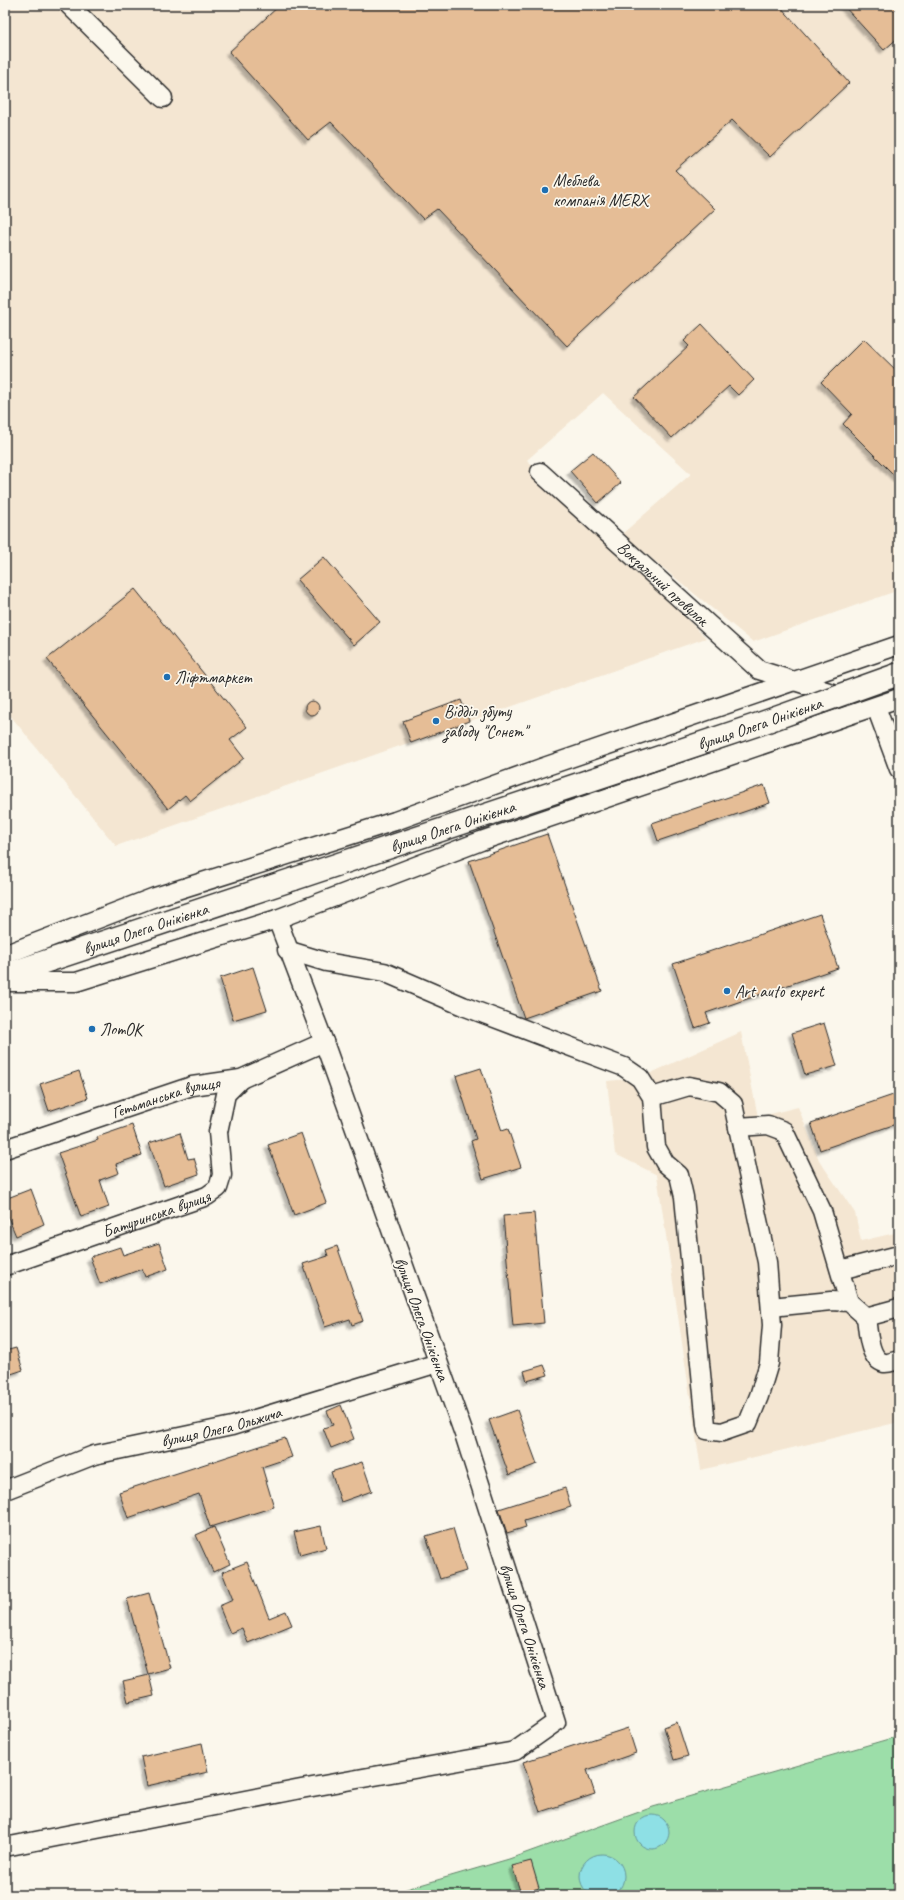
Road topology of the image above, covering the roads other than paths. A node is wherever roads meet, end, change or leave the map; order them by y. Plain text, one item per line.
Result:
1 (69, 5) edge
2 (163, 98) dead end
3 (540, 472) dead end
4 (899, 645) edge
5 (899, 674) edge
6 (794, 682) junction
7 (899, 698) edge
8 (876, 707) junction
9 (899, 769) edge
10 (465, 796) junction
11 (481, 841) junction
12 (277, 919) junction
13 (288, 950) junction
14 (6, 954) edge
15 (5, 975) edge
16 (5, 982) edge
17 (324, 1042) junction
18 (241, 1079) junction
19 (652, 1097) junction
20 (738, 1127) junction
21 (5, 1149) edge
22 (899, 1255) edge
23 (5, 1266) edge
24 (840, 1270) junction
25 (849, 1302) junction
26 (771, 1307) junction
27 (899, 1308) edge
28 (866, 1317) junction
29 (899, 1360) edge
30 (438, 1363) junction
31 (5, 1490) edge
32 (5, 1847) edge

1 - 2 street
3 - 6 street, Вокзальний провулок
4 - 6 street
5 - 15 main road, вулиця Олега Онікієнка, bridge
6 - 8 street, Вокзальний провулок
6 - 10 street
7 - 8 street
8 - 9 street
8 - 11 street
10 - 11 street
10 - 14 street
11 - 12 street
12 - 13 street, вулиця Олега Онікієнка
12 - 16 street
13 - 17 street, вулиця Олега Онікієнка
13 - 19 street
17 - 18 street, Гетьманська вулиця
17 - 30 street, вулиця Олега Онікієнка
18 - 21 street, Гетьманська вулиця
18 - 23 street, Батуринська вулиця
19 - 20 street
19 - 26 street
20 - 24 street
20 - 26 street
22 - 24 street
24 - 25 street
25 - 26 street
25 - 28 street
27 - 28 street
28 - 29 street
30 - 31 street, вулиця Олега Ольжича
30 - 32 street, вулиця Олега Онікієнка

